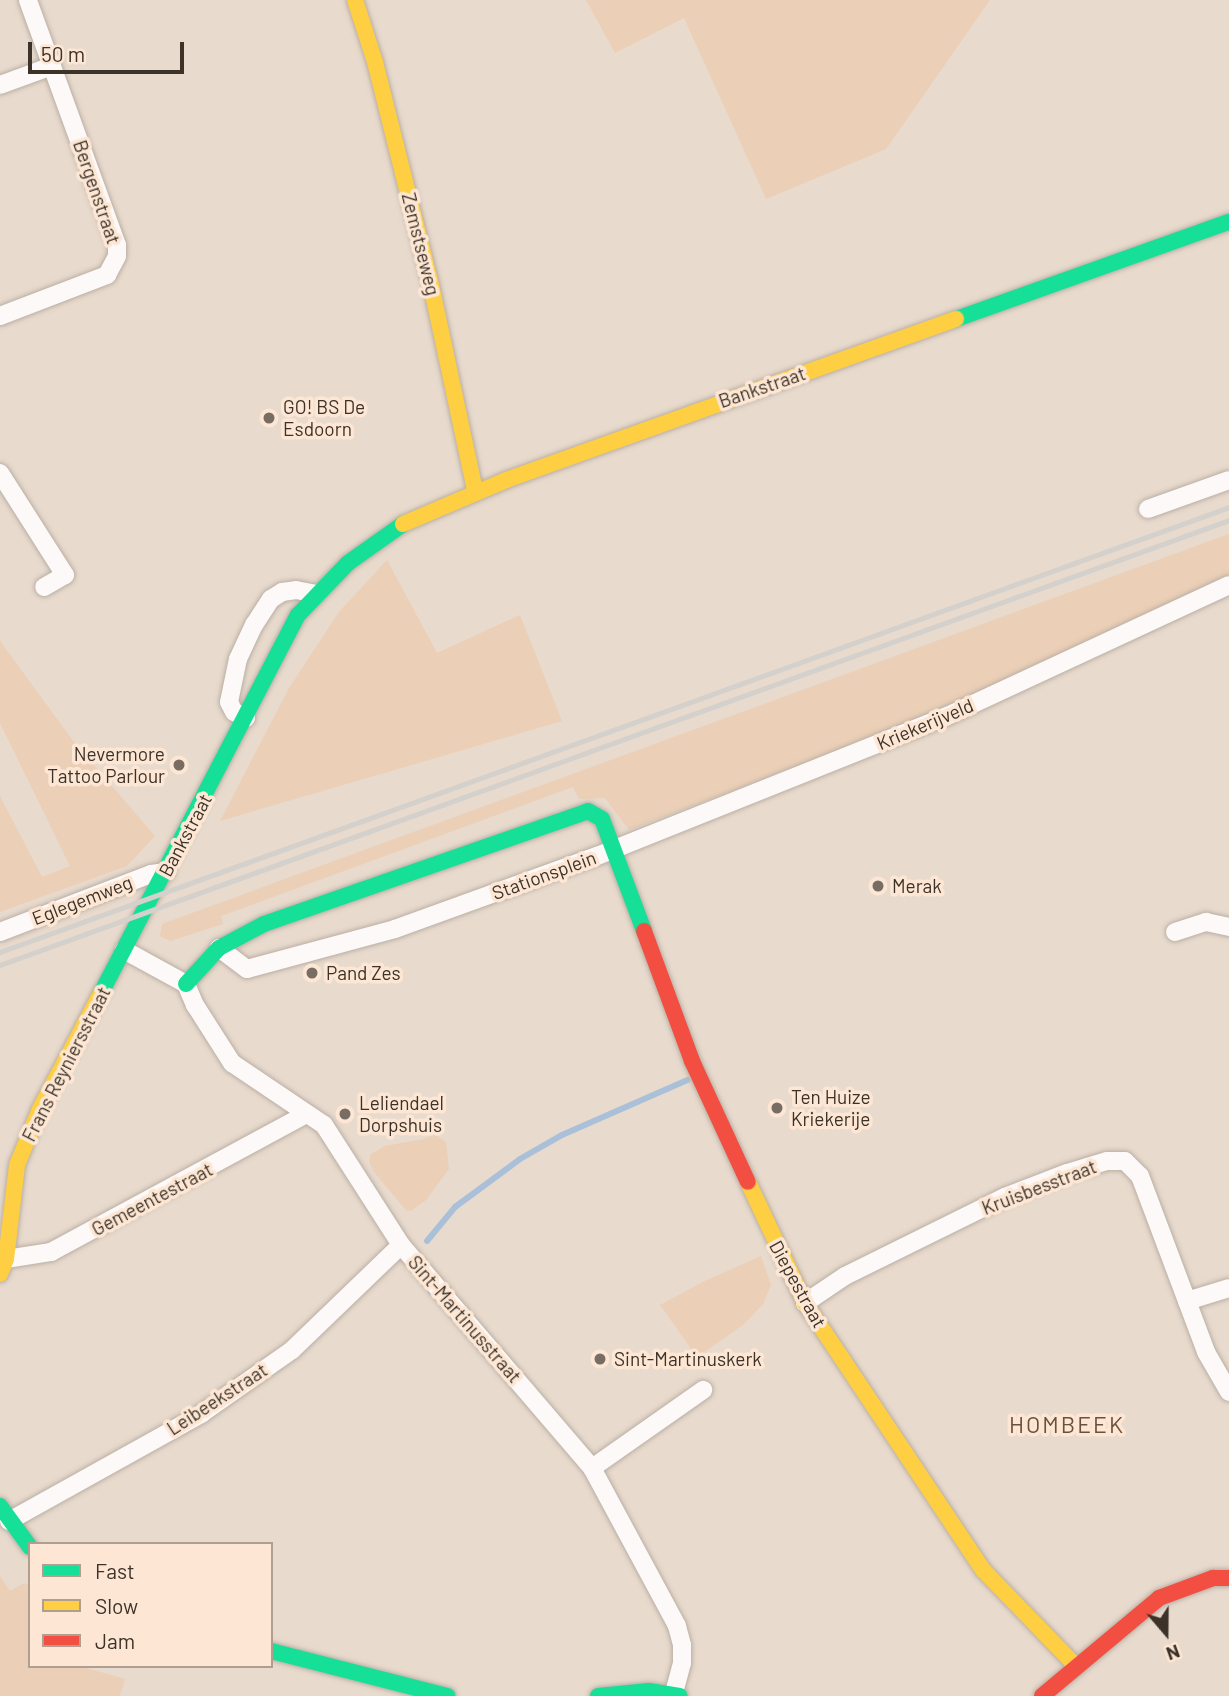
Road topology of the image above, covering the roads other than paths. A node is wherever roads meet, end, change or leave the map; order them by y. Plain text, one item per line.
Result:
1 (28, 0) edge
2 (355, 0) edge
3 (52, 66) junction
4 (0, 85) edge
5 (1229, 222) edge
6 (0, 316) edge
7 (0, 473) edge
8 (1229, 480) edge
9 (475, 491) junction
10 (1148, 509) dead end
11 (1229, 584) edge
12 (44, 587) dead end
13 (317, 594) junction
14 (246, 718) junction
15 (614, 847) junction
16 (166, 872) junction
17 (1229, 927) edge
18 (0, 932) edge
19 (1175, 932) dead end
20 (219, 948) junction
21 (124, 950) junction
22 (186, 984) junction
23 (306, 1114) junction
24 (7, 1183) edge
25 (401, 1245) junction
26 (3, 1267) edge
27 (1229, 1288) edge
28 (1187, 1301) junction
29 (805, 1303) junction
30 (703, 1390) dead end
31 (1229, 1392) edge
32 (592, 1468) junction
33 (4, 1513) edge
34 (28, 1544) edge
35 (1229, 1578) edge
36 (273, 1652) edge
37 (1076, 1666) junction
38 (677, 1694) edge
39 (447, 1696) edge
40 (598, 1696) edge
41 (1042, 1696) edge

1 - 3 street, Bergenstraat
2 - 9 street, Zemstseweg
3 - 4 street
3 - 6 street, Bergenstraat
5 - 9 street, Bankstraat
7 - 12 street
8 - 10 street
9 - 13 street, Bankstraat
11 - 15 street, Kriekerijveld
13 - 14 street, Bankstraat
13 - 14 street
14 - 16 street, Bankstraat
15 - 20 street, Stationsplein
15 - 20 street, Stationsplein
15 - 29 street, Diepestraat
16 - 18 street, Eglegemweg
16 - 21 street, Bankstraat
17 - 19 street
20 - 22 street, Stationsplein
21 - 22 street
21 - 24 street, Frans Reyniersstraat
22 - 23 street, Sint-Martinusstraat
23 - 25 street, Sint-Martinusstraat
23 - 26 street, Gemeentestraat
24 - 26 street, Frans Reyniersstraat
25 - 32 street, Sint-Martinusstraat
25 - 33 street, Leibeekstraat
27 - 28 street
28 - 29 street, Kruisbesstraat
28 - 31 street, Kruisbesstraat
29 - 37 street, Diepestraat
30 - 32 street
32 - 38 street, Sint-Martinusstraat
33 - 34 street
35 - 37 street
36 - 39 street
37 - 41 street
38 - 40 street

